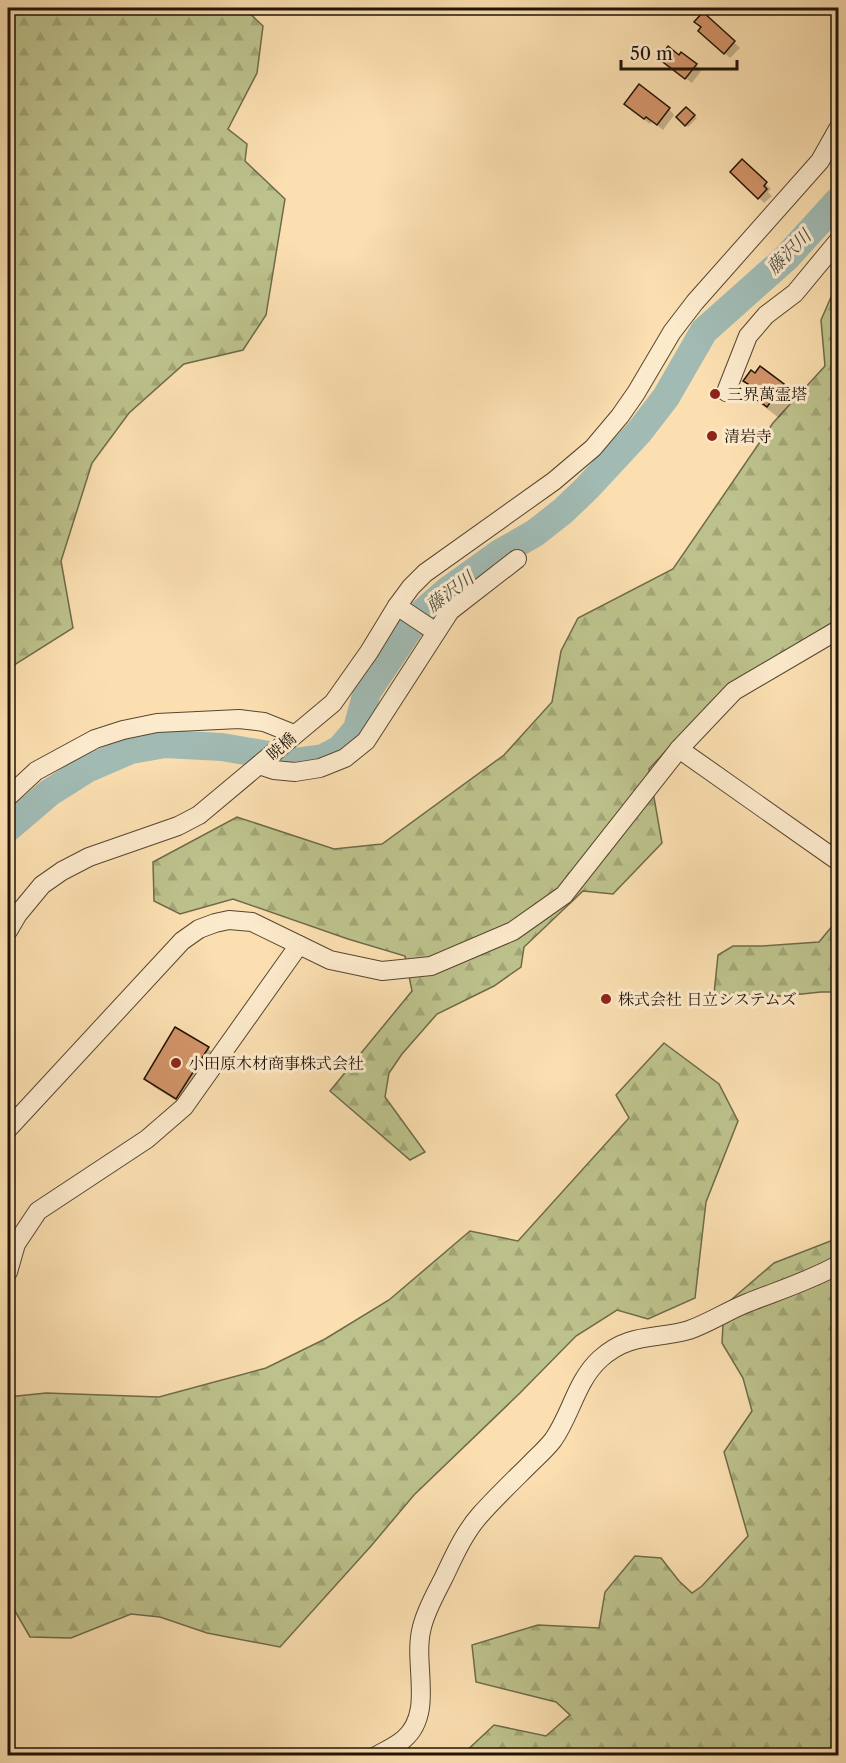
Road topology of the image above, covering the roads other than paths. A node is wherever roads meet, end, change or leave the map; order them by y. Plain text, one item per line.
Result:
1 (838, 129) edge
2 (838, 241) edge
3 (726, 392) dead end
4 (517, 559) dead end
5 (402, 609) junction
6 (434, 630) junction
7 (838, 630) edge
8 (298, 731) junction
9 (680, 749) junction
10 (260, 765) junction
11 (8, 797) edge
12 (838, 861) edge
13 (8, 931) edge
14 (299, 945) junction
15 (8, 1129) edge
16 (838, 1265) edge
17 (8, 1272) edge
18 (376, 1755) edge

1 - 5 street, 暁橋
2 - 3 street
4 - 6 street
5 - 6 street
5 - 8 street, 暁橋
6 - 10 street
7 - 9 street
8 - 10 street, 暁橋
8 - 11 street
9 - 12 street
9 - 14 street
10 - 13 street, 暁橋
14 - 15 street
14 - 17 street
16 - 18 street

